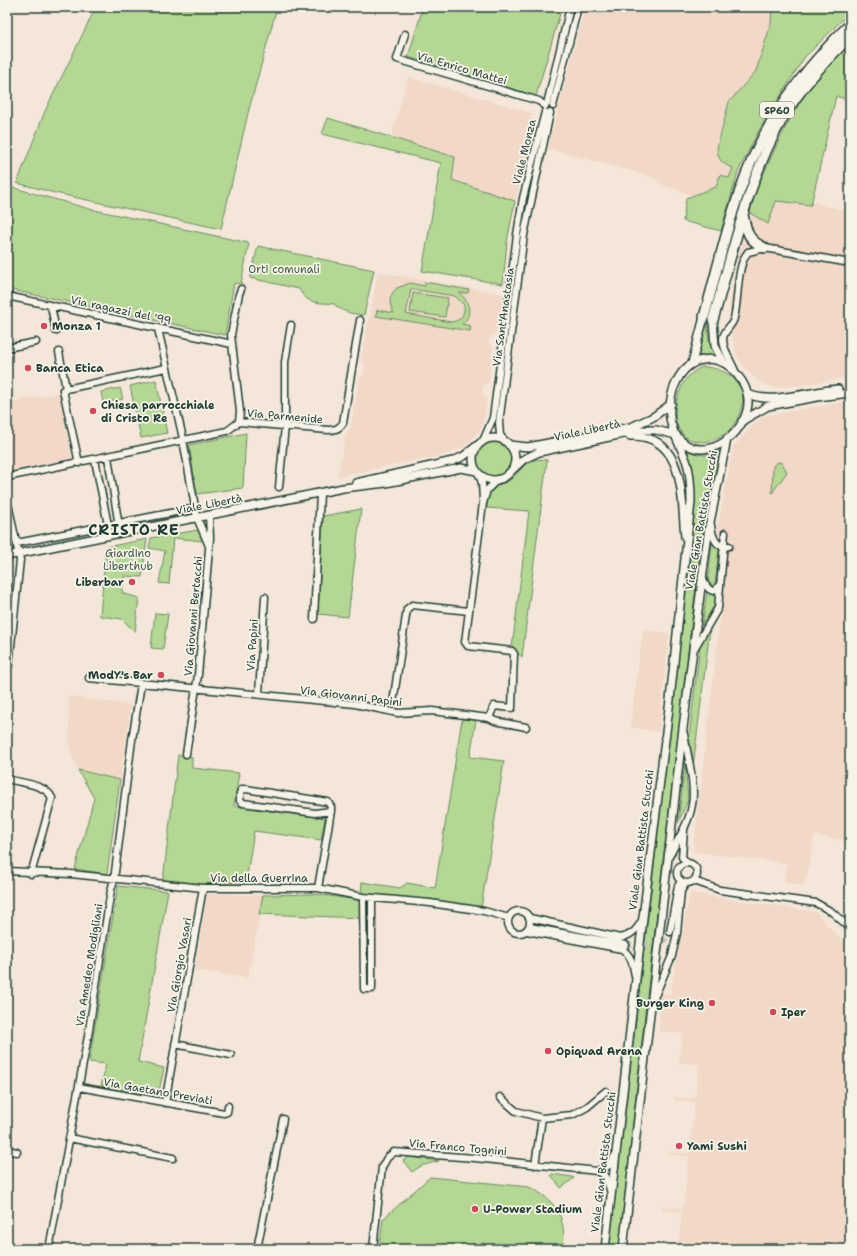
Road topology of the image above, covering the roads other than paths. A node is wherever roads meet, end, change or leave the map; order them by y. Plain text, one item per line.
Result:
1 (570, 7) edge
2 (578, 7) edge
3 (850, 24) edge
4 (405, 34) dead end
5 (850, 37) edge
6 (548, 108) junction
7 (532, 196) joint
8 (523, 198) joint
9 (743, 214) junction
10 (765, 248) junction
11 (850, 263) edge
12 (242, 289) dead end
13 (7, 296) edge
14 (51, 306) junction
15 (704, 317) joint
16 (360, 320) dead end
17 (713, 320) joint
18 (291, 325) dead end
19 (158, 328) junction
20 (56, 331) dead end
21 (36, 342) dead end
22 (232, 344) junction
23 (7, 348) edge
24 (59, 352) dead end
25 (692, 363) junction
26 (724, 363) junction
27 (166, 368) junction
28 (736, 372) junction
29 (850, 388) edge
30 (66, 389) junction
31 (850, 393) edge
32 (748, 394) junction
33 (670, 404) junction
34 (742, 421) junction
35 (239, 422) junction
36 (285, 426) junction
37 (676, 435) junction
38 (612, 437) junction
39 (727, 439) junction
40 (183, 441) junction
41 (481, 443) junction
42 (506, 443) junction
43 (108, 457) junction
44 (95, 460) junction
45 (79, 463) junction
46 (478, 473) junction
47 (509, 474) junction
48 (7, 477) edge
49 (498, 479) junction
50 (279, 487) dead end
51 (343, 488) junction
52 (320, 493) junction
53 (7, 499) edge
54 (483, 503) junction
55 (196, 508) junction
56 (209, 515) junction
57 (197, 518) junction
58 (711, 521) junction
59 (118, 523) junction
60 (109, 525) junction
61 (120, 533) junction
62 (725, 533) dead end
63 (110, 535) junction
64 (17, 542) junction
65 (209, 546) junction
66 (726, 546) junction
67 (19, 553) junction
68 (7, 556) edge
69 (686, 557) junction
70 (727, 560) dead end
71 (722, 567) junction
72 (702, 576) junction
73 (720, 584) junction
74 (265, 597) dead end
75 (469, 611) junction
76 (314, 619) dead end
77 (693, 650) junction
78 (9, 665) dead end
79 (89, 678) dead end
80 (141, 684) junction
81 (195, 689) junction
82 (259, 694) junction
83 (392, 703) dead end
84 (489, 718) junction
85 (526, 727) dead end
86 (683, 728) junction
87 (186, 754) dead end
88 (7, 779) edge
89 (331, 811) junction
90 (684, 828) junction
91 (668, 859) junction
92 (687, 863) junction
93 (7, 872) edge
94 (697, 872) junction
95 (31, 874) junction
96 (114, 880) junction
97 (694, 881) junction
98 (683, 882) junction
99 (708, 885) junction
100 (203, 888) junction
101 (318, 888) junction
102 (363, 897) junction
103 (372, 898) junction
104 (644, 917) junction
105 (509, 918) junction
106 (530, 918) junction
107 (850, 928) edge
108 (528, 929) junction
109 (670, 932) tunnel mouth
110 (626, 945) tunnel mouth
111 (636, 980) junction
112 (652, 1001) junction
113 (175, 1044) junction
114 (231, 1055) dead end
115 (79, 1087) junction
116 (606, 1091) dead end
117 (500, 1097) dead end
118 (165, 1103) junction
119 (228, 1106) dead end
120 (542, 1118) junction
121 (283, 1119) dead end
122 (69, 1138) junction
123 (7, 1150) edge
124 (17, 1152) dead end
125 (616, 1154) junction
126 (173, 1158) dead end
127 (535, 1165) junction
128 (597, 1171) junction
129 (611, 1193) junction
130 (49, 1249) edge
131 (257, 1249) edge
132 (373, 1249) edge
133 (605, 1249) edge
134 (623, 1249) edge

1 - 6 street, Viale Monza
2 - 6 street, Viale Monza
3 - 15 highway, Viale Gian Battista Stucchi / SP60
4 - 6 street, Via Enrico Mattei
5 - 9 highway, SP60
6 - 7 street, Viale Monza
6 - 8 street, Viale Monza
7 - 42 street, Via Sant'Anastasia
8 - 41 street, Via Sant'Anastasia
9 - 10 highway
9 - 17 highway, SP60
10 - 11 street
10 - 28 street
12 - 22 street
13 - 14 street, Via ragazzi del '99
14 - 19 street, Via ragazzi del '99
14 - 20 street
15 - 25 main road, Viale Gian Battista Stucchi / SP60
16 - 36 street, Via Parmenide
17 - 26 main road, SP60
18 - 36 street
19 - 22 street, Via ragazzi del '99
19 - 27 street, Via Giovanni Bertacchi
21 - 23 street
22 - 35 street
24 - 30 street
25 - 26 main road
25 - 33 main road, Viale Gian Battista Stucchi
26 - 28 main road
27 - 30 street
27 - 40 street, Via Giovanni Bertacchi
28 - 32 main road
29 - 32 main road
30 - 45 street
31 - 34 main road
32 - 34 main road, Viale Gian Battista Stucchi
33 - 37 main road, Viale Gian Battista Stucchi
33 - 42 main road, Viale Libertà
34 - 39 main road, Viale Gian Battista Stucchi
35 - 36 street, Via Parmenide
35 - 40 street, Via Parmenide
36 - 50 street
37 - 38 main road, Viale Libertà
37 - 39 main road, Viale Gian Battista Stucchi
37 - 69 main road, Viale Gian Battista Stucchi
38 - 47 main road, Viale Libertà
38 - 69 main road
39 - 58 main road, Viale Gian Battista Stucchi
40 - 43 street, Via Parmenide
40 - 55 street, Via Giovanni Bertacchi
41 - 42 main road
41 - 46 main road
41 - 51 main road, Viale Libertà
42 - 47 main road
43 - 44 street, Via Parmenide
43 - 59 street
44 - 45 street, Via Parmenide
44 - 60 street
45 - 48 street, Via Parmenide
46 - 49 main road
46 - 51 main road, Viale Libertà
46 - 54 street
47 - 49 main road
49 - 54 street
51 - 52 main road, Viale Libertà
52 - 56 main road, Viale Libertà
52 - 76 street
53 - 64 street
54 - 75 street
55 - 57 street, Via Giovanni Bertacchi
55 - 59 street, Viale Libertà
56 - 57 main road, Viale Libertà
56 - 65 street, Via Giovanni Bertacchi
57 - 61 main road, Viale Libertà
57 - 65 street, Via Giovanni Bertacchi
58 - 66 street
58 - 72 main road, Viale Gian Battista Stucchi
59 - 60 street, Viale Libertà
59 - 61 street
60 - 63 street
60 - 64 street, Viale Libertà
61 - 63 main road, Viale Libertà
62 - 66 street
63 - 67 main road, Viale Libertà
64 - 67 street
65 - 81 street, Via Giovanni Bertacchi
66 - 71 street
67 - 68 main road, Viale Libertà
67 - 78 street
69 - 104 main road, Viale Gian Battista Stucchi
70 - 71 street
71 - 73 street
72 - 73 street
72 - 77 main road, Viale Gian Battista Stucchi
73 - 77 street
74 - 82 street, Via Papini
75 - 83 street
75 - 84 street
77 - 86 main road, Viale Gian Battista Stucchi
79 - 80 street, Via Giovanni Bertacchi
80 - 81 street, Via Giovanni Bertacchi
80 - 96 street, Via Amedeo Modigliani
81 - 82 street, Via Giovanni Papini
81 - 87 street, Via Giovanni Bertacchi
82 - 84 street, Via Giovanni Papini
84 - 85 street, Via Giovanni Papini
86 - 90 street
86 - 91 main road, Viale Gian Battista Stucchi
88 - 95 street
89 - 89 street
89 - 101 street
90 - 91 street
90 - 92 street
91 - 112 main road, Viale Gian Battista Stucchi
92 - 94 street
92 - 98 street
93 - 95 street, Via della Guerrina
94 - 97 street
94 - 99 street
95 - 96 street, Via della Guerrina
96 - 100 street, Via della Guerrina
96 - 115 street, Via Amedeo Modigliani
97 - 98 street
97 - 99 street
98 - 109 street
98 - 112 street
99 - 107 street
100 - 101 street, Via della Guerrina
100 - 113 street, Via Giorgio Vasari
101 - 102 street, Via della Guerrina
102 - 103 street, Via della Guerrina
102 - 103 street
103 - 105 street, Via della Guerrina
104 - 106 street
104 - 111 main road, Viale Gian Battista Stucchi
105 - 106 street
105 - 108 street
106 - 108 street
108 - 110 street
108 - 111 street
111 - 125 main road, Viale Gian Battista Stucchi
112 - 134 main road, Viale Gian Battista Stucchi
113 - 114 street
113 - 118 street, Via Giorgio Vasari
115 - 118 street, Via Gaetano Previati
115 - 122 street, Via Amedeo Modigliani
116 - 120 street
117 - 120 street
118 - 119 street, Via Gaetano Previati
120 - 127 street
121 - 131 street
122 - 126 street
122 - 130 street, Via Amedeo Modigliani
123 - 124 street
125 - 128 street
125 - 129 main road, Viale Gian Battista Stucchi
127 - 128 street, Via Franco Tognini
127 - 132 street, Via Franco Tognini
128 - 129 street
129 - 133 main road, Viale Gian Battista Stucchi

